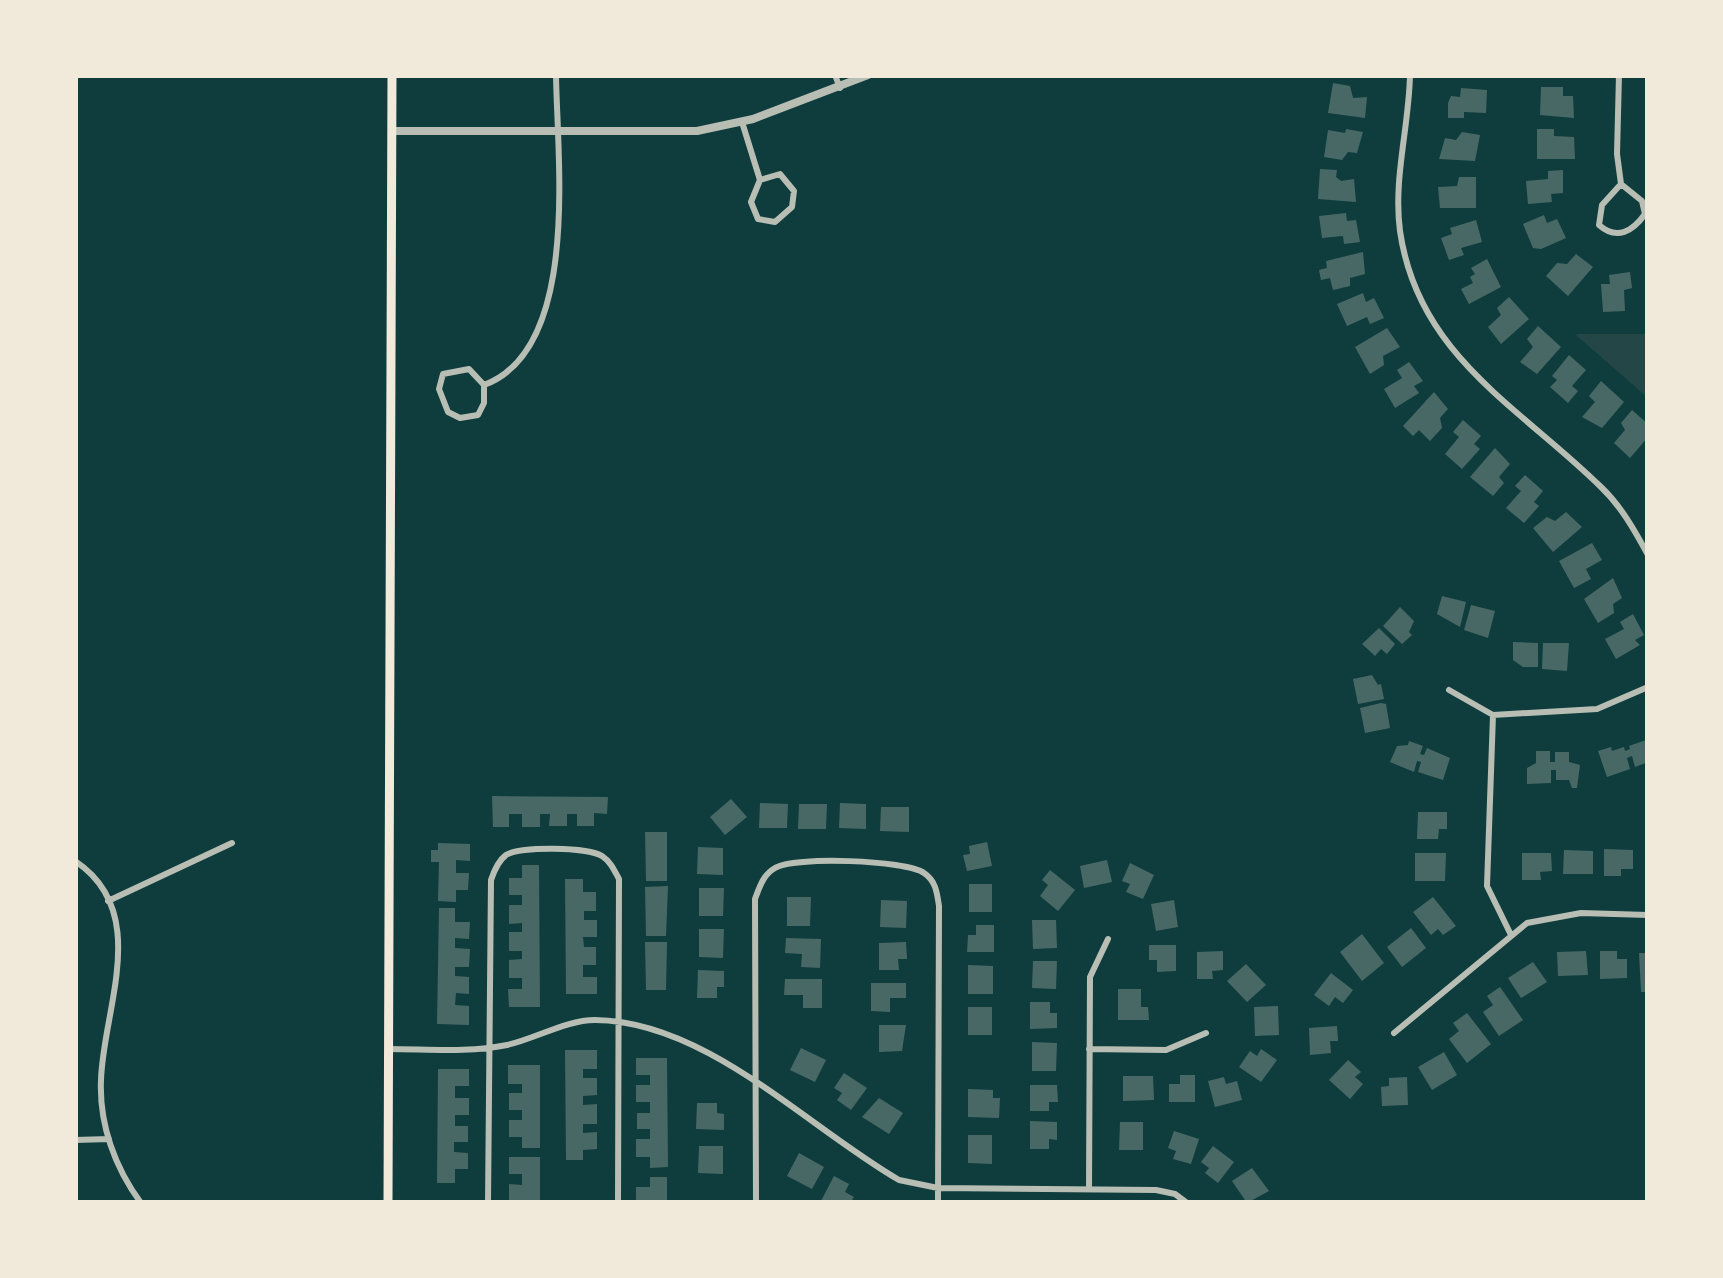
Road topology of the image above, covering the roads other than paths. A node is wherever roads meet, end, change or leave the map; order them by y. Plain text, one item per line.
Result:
1 (392, 75) edge
2 (556, 75) edge
3 (835, 75) edge
4 (868, 75) edge
5 (1410, 75) edge
6 (1619, 75) edge
7 (840, 88) junction
8 (742, 122) junction
9 (393, 131) junction
10 (556, 132) junction
11 (760, 180) junction
12 (1621, 184) junction
13 (484, 385) junction
14 (1648, 555) edge
15 (1648, 687) edge
16 (1449, 690) dead end
17 (1493, 715) junction
18 (232, 843) dead end
19 (75, 861) edge
20 (107, 901) junction
21 (1648, 915) edge
22 (1511, 935) junction
23 (1108, 939) dead end
24 (618, 1022) junction
25 (1206, 1033) dead end
26 (1394, 1033) dead end
27 (489, 1047) junction
28 (388, 1049) junction
29 (1090, 1049) junction
30 (757, 1086) junction
31 (109, 1139) junction
32 (75, 1140) edge
33 (938, 1189) junction
34 (1089, 1189) junction
35 (141, 1203) edge
36 (388, 1203) edge
37 (488, 1203) edge
38 (618, 1203) edge
39 (756, 1203) edge
40 (938, 1203) edge
41 (1187, 1203) edge

1 - 9 main road
2 - 10 street
3 - 7 street
4 - 7 street
5 - 14 street
6 - 12 street
7 - 8 street
8 - 10 street
8 - 11 street
9 - 10 street
9 - 28 main road
10 - 13 street
11 - 11 street
12 - 12 street
13 - 13 street
15 - 17 street
16 - 17 street
17 - 22 street
18 - 20 street
19 - 20 street
20 - 31 street
21 - 22 street
22 - 26 street
23 - 29 street
24 - 27 street
24 - 27 street
24 - 30 street
24 - 38 street
25 - 29 street
27 - 28 street
27 - 37 street
28 - 36 main road
29 - 34 street
30 - 33 street
30 - 33 street
30 - 39 street
31 - 32 street
31 - 35 street
33 - 34 street
33 - 40 street
34 - 41 street

